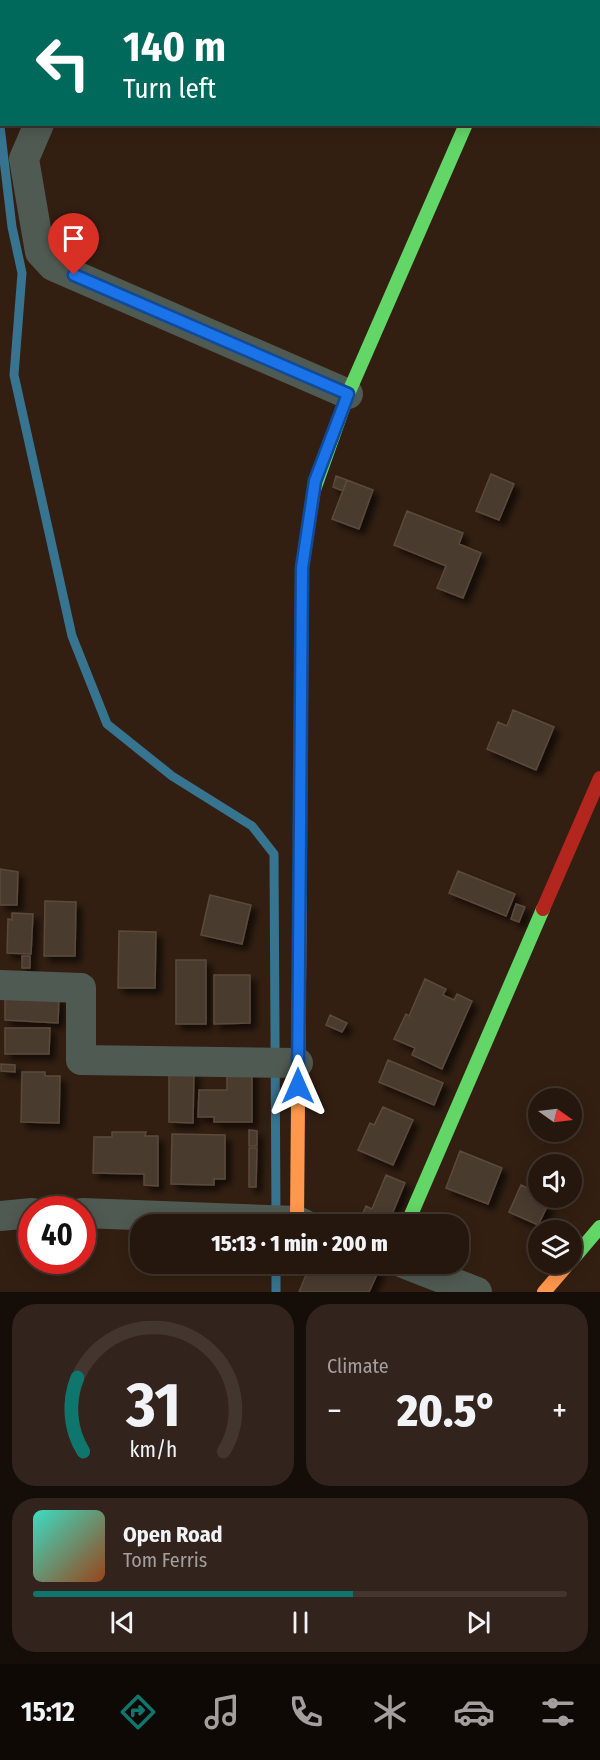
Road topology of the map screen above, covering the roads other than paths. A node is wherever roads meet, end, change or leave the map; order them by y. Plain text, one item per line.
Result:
1 (38, 126) edge
2 (465, 126) edge
3 (348, 394) junction
4 (600, 778) edge
5 (0, 985) edge
6 (298, 1063) junction
7 (18, 1214) edge
8 (96, 1214) edge
9 (300, 1214) edge
10 (411, 1214) edge
11 (130, 1215) edge
12 (0, 1216) edge
13 (600, 1227) edge
14 (582, 1248) edge
15 (431, 1274) edge
16 (560, 1274) edge
17 (477, 1292) edge
18 (544, 1292) edge

1 - 3 street
2 - 3 street
3 - 6 street
4 - 10 street
5 - 6 street
6 - 9 street
7 - 12 street
8 - 11 street
13 - 14 street
15 - 17 street
16 - 18 street

